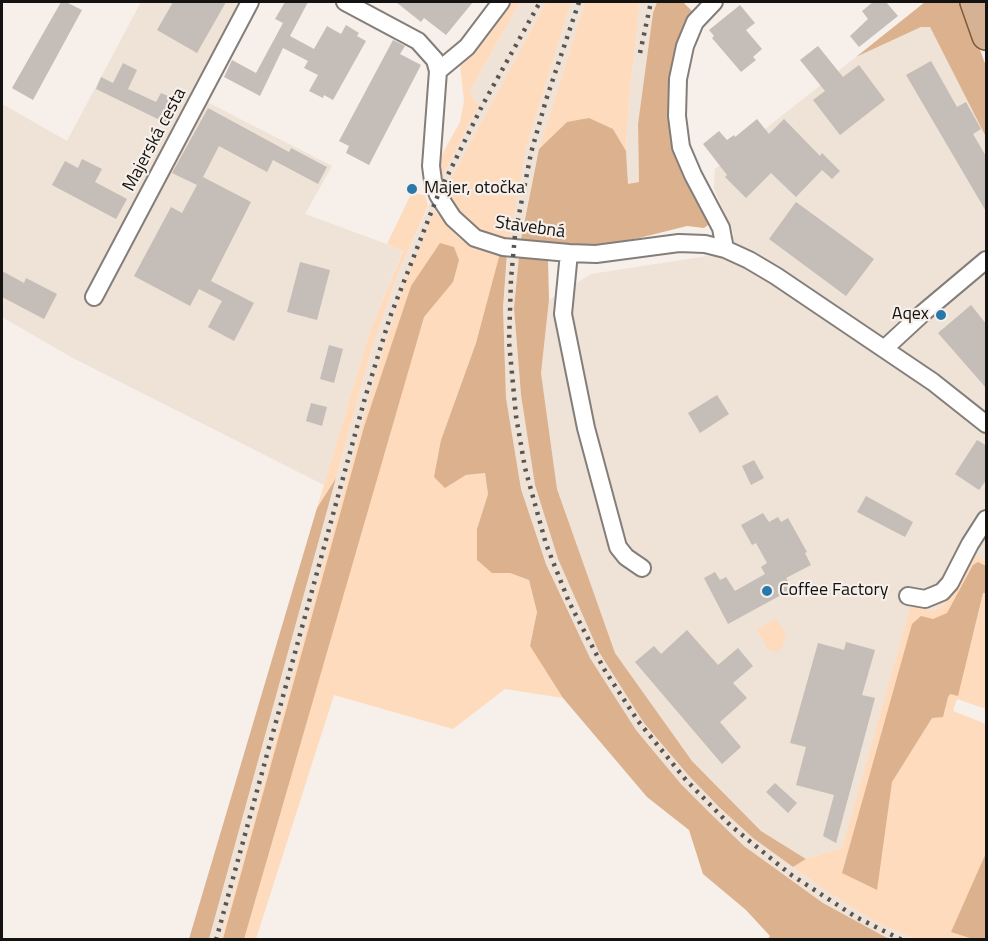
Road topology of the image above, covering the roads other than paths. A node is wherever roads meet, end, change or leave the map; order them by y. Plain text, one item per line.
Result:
1 (250, 2) edge
2 (345, 2) edge
3 (501, 2) edge
4 (714, 2) edge
5 (974, 2) edge
6 (987, 36) edge
7 (438, 71) junction
8 (725, 249) junction
9 (569, 253) junction
10 (987, 260) edge
11 (94, 297) dead end
12 (884, 349) junction
13 (987, 424) edge
14 (987, 519) edge
15 (642, 568) dead end
16 (908, 596) dead end

1 - 11 street, Majerská cesta
2 - 7 street
3 - 7 street
4 - 8 street
5 - 6 main road
7 - 9 street, Stavebná
8 - 9 street, Stavebná
8 - 12 street, Stavebná
9 - 15 street
10 - 12 street
12 - 13 street, Stavebná
14 - 16 street

